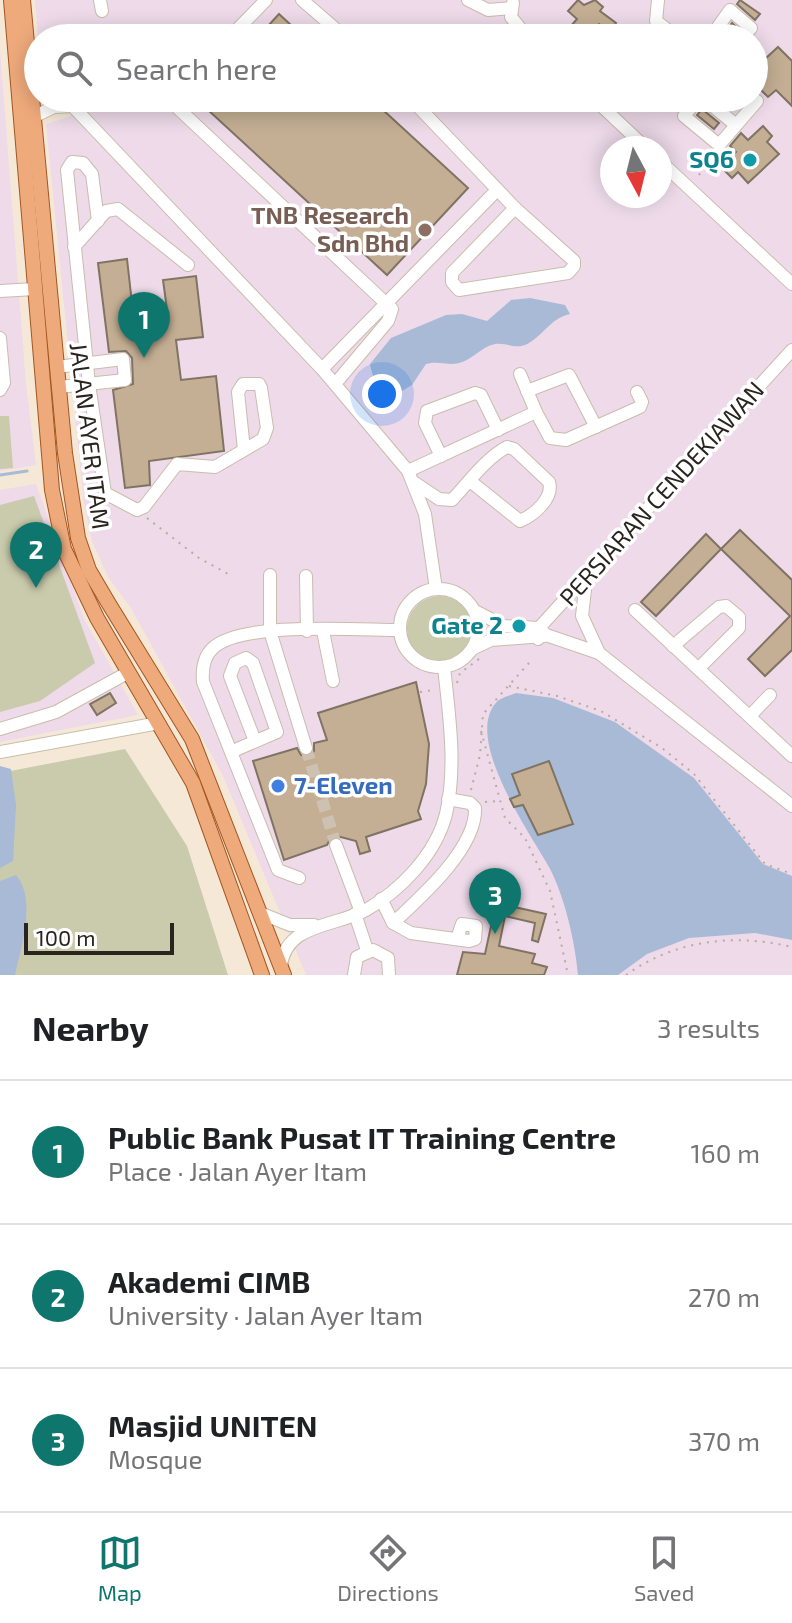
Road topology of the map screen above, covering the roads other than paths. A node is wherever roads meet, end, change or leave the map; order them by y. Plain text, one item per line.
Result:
1 (11, 0) edge
2 (23, 0) edge
3 (266, 0) edge
4 (302, 0) edge
5 (468, 0) edge
6 (658, 0) edge
7 (513, 4) edge
8 (24, 24) edge
9 (243, 24) edge
10 (330, 24) edge
11 (517, 24) edge
12 (660, 24) edge
13 (720, 24) edge
14 (746, 24) edge
15 (32, 112) edge
16 (44, 112) edge
17 (78, 112) edge
18 (183, 112) edge
19 (423, 112) edge
20 (608, 112) edge
21 (688, 112) edge
22 (719, 112) edge
23 (747, 112) edge
24 (33, 117) junction
25 (736, 125) junction
26 (633, 136) edge
27 (672, 172) edge
28 (497, 190) junction
29 (515, 208) junction
30 (98, 221) junction
31 (74, 247) junction
32 (188, 265) dead end
33 (34, 284) junction
34 (792, 284) edge
35 (0, 288) edge
36 (389, 303) junction
37 (0, 338) edge
38 (792, 350) edge
39 (87, 363) junction
40 (57, 367) junction
41 (322, 369) junction
42 (520, 374) dead end
43 (89, 384) junction
44 (335, 384) junction
45 (59, 387) junction
46 (0, 390) edge
47 (527, 391) junction
48 (637, 392) dead end
49 (536, 412) junction
50 (596, 427) junction
51 (498, 430) junction
52 (244, 450) junction
53 (441, 456) junction
54 (411, 477) junction
55 (470, 481) junction
56 (270, 575) dead end
57 (306, 576) dead end
58 (586, 579) junction
59 (436, 589) junction
60 (635, 610) dead end
61 (475, 611) junction
62 (400, 630) junction
63 (270, 631) junction
64 (307, 631) junction
65 (323, 631) junction
66 (541, 634) junction
67 (673, 646) junction
68 (478, 651) junction
69 (599, 653) junction
70 (444, 667) junction
71 (699, 668) junction
72 (129, 672) junction
73 (333, 681) dead end
74 (770, 695) dead end
75 (750, 716) junction
76 (159, 723) junction
77 (0, 729) edge
78 (255, 741) junction
79 (306, 748) tunnel mouth
80 (233, 751) junction
81 (0, 752) edge
82 (792, 756) edge
83 (448, 799) junction
84 (792, 806) edge
85 (336, 845) tunnel mouth
86 (299, 878) dead end
87 (381, 899) junction
88 (260, 913) junction
89 (358, 913) junction
90 (393, 923) junction
91 (319, 925) junction
92 (457, 939) dead end
93 (367, 950) junction
94 (282, 970) edge
95 (262, 975) edge
96 (354, 975) edge
97 (391, 975) edge

1 - 33 main road, JALAN AYER ITAM
2 - 8 main road, JALAN AYER ITAM
3 - 9 street
4 - 10 street
5 - 7 street
6 - 12 street
7 - 11 street
13 - 14 street
15 - 24 main road, JALAN AYER ITAM
16 - 24 street
17 - 41 street
18 - 36 street
19 - 28 street
20 - 26 street
21 - 25 street
22 - 25 street
23 - 25 street
24 - 40 main road, JALAN AYER ITAM
27 - 34 street
28 - 29 street
28 - 36 street
29 - 29 street
30 - 31 street
30 - 31 street
30 - 32 street
31 - 39 street
33 - 35 street
33 - 72 main road, JALAN AYER ITAM
36 - 41 street
36 - 44 street
37 - 46 street
38 - 58 street, PERSIARAN CENDEKIAWAN
39 - 40 street
39 - 43 street
39 - 43 street
40 - 45 main road, JALAN AYER ITAM
41 - 44 street
42 - 47 street
43 - 45 street
43 - 52 street
44 - 54 street
45 - 88 main road, JALAN AYER ITAM
47 - 49 street
47 - 50 street
48 - 50 street
49 - 50 street
49 - 51 street
51 - 53 street
51 - 53 street
52 - 52 street
53 - 54 street
54 - 55 street
54 - 59 street
55 - 55 street
56 - 63 street
57 - 64 street
58 - 66 street, PERSIARAN CENDEKIAWAN
58 - 69 street
59 - 61 street
59 - 62 street
60 - 67 street
61 - 66 street
61 - 68 street
62 - 65 street
62 - 70 street
63 - 64 street
63 - 79 street
63 - 80 street
64 - 65 street
65 - 73 street
66 - 68 street
66 - 69 street
67 - 71 street
67 - 71 street
68 - 70 street
69 - 84 street
70 - 83 street
71 - 75 street
72 - 76 main road, JALAN AYER ITAM
72 - 77 street
74 - 75 street
75 - 82 street
76 - 81 street
76 - 95 main road, JALAN AYER ITAM
78 - 78 street
78 - 80 street
80 - 86 street
83 - 87 street
83 - 90 street
85 - 89 street
87 - 89 street
87 - 90 street
88 - 91 street
88 - 94 main road, JALAN AYER ITAM
89 - 91 street
89 - 93 street
90 - 92 street
91 - 94 street
93 - 96 street
93 - 97 street

